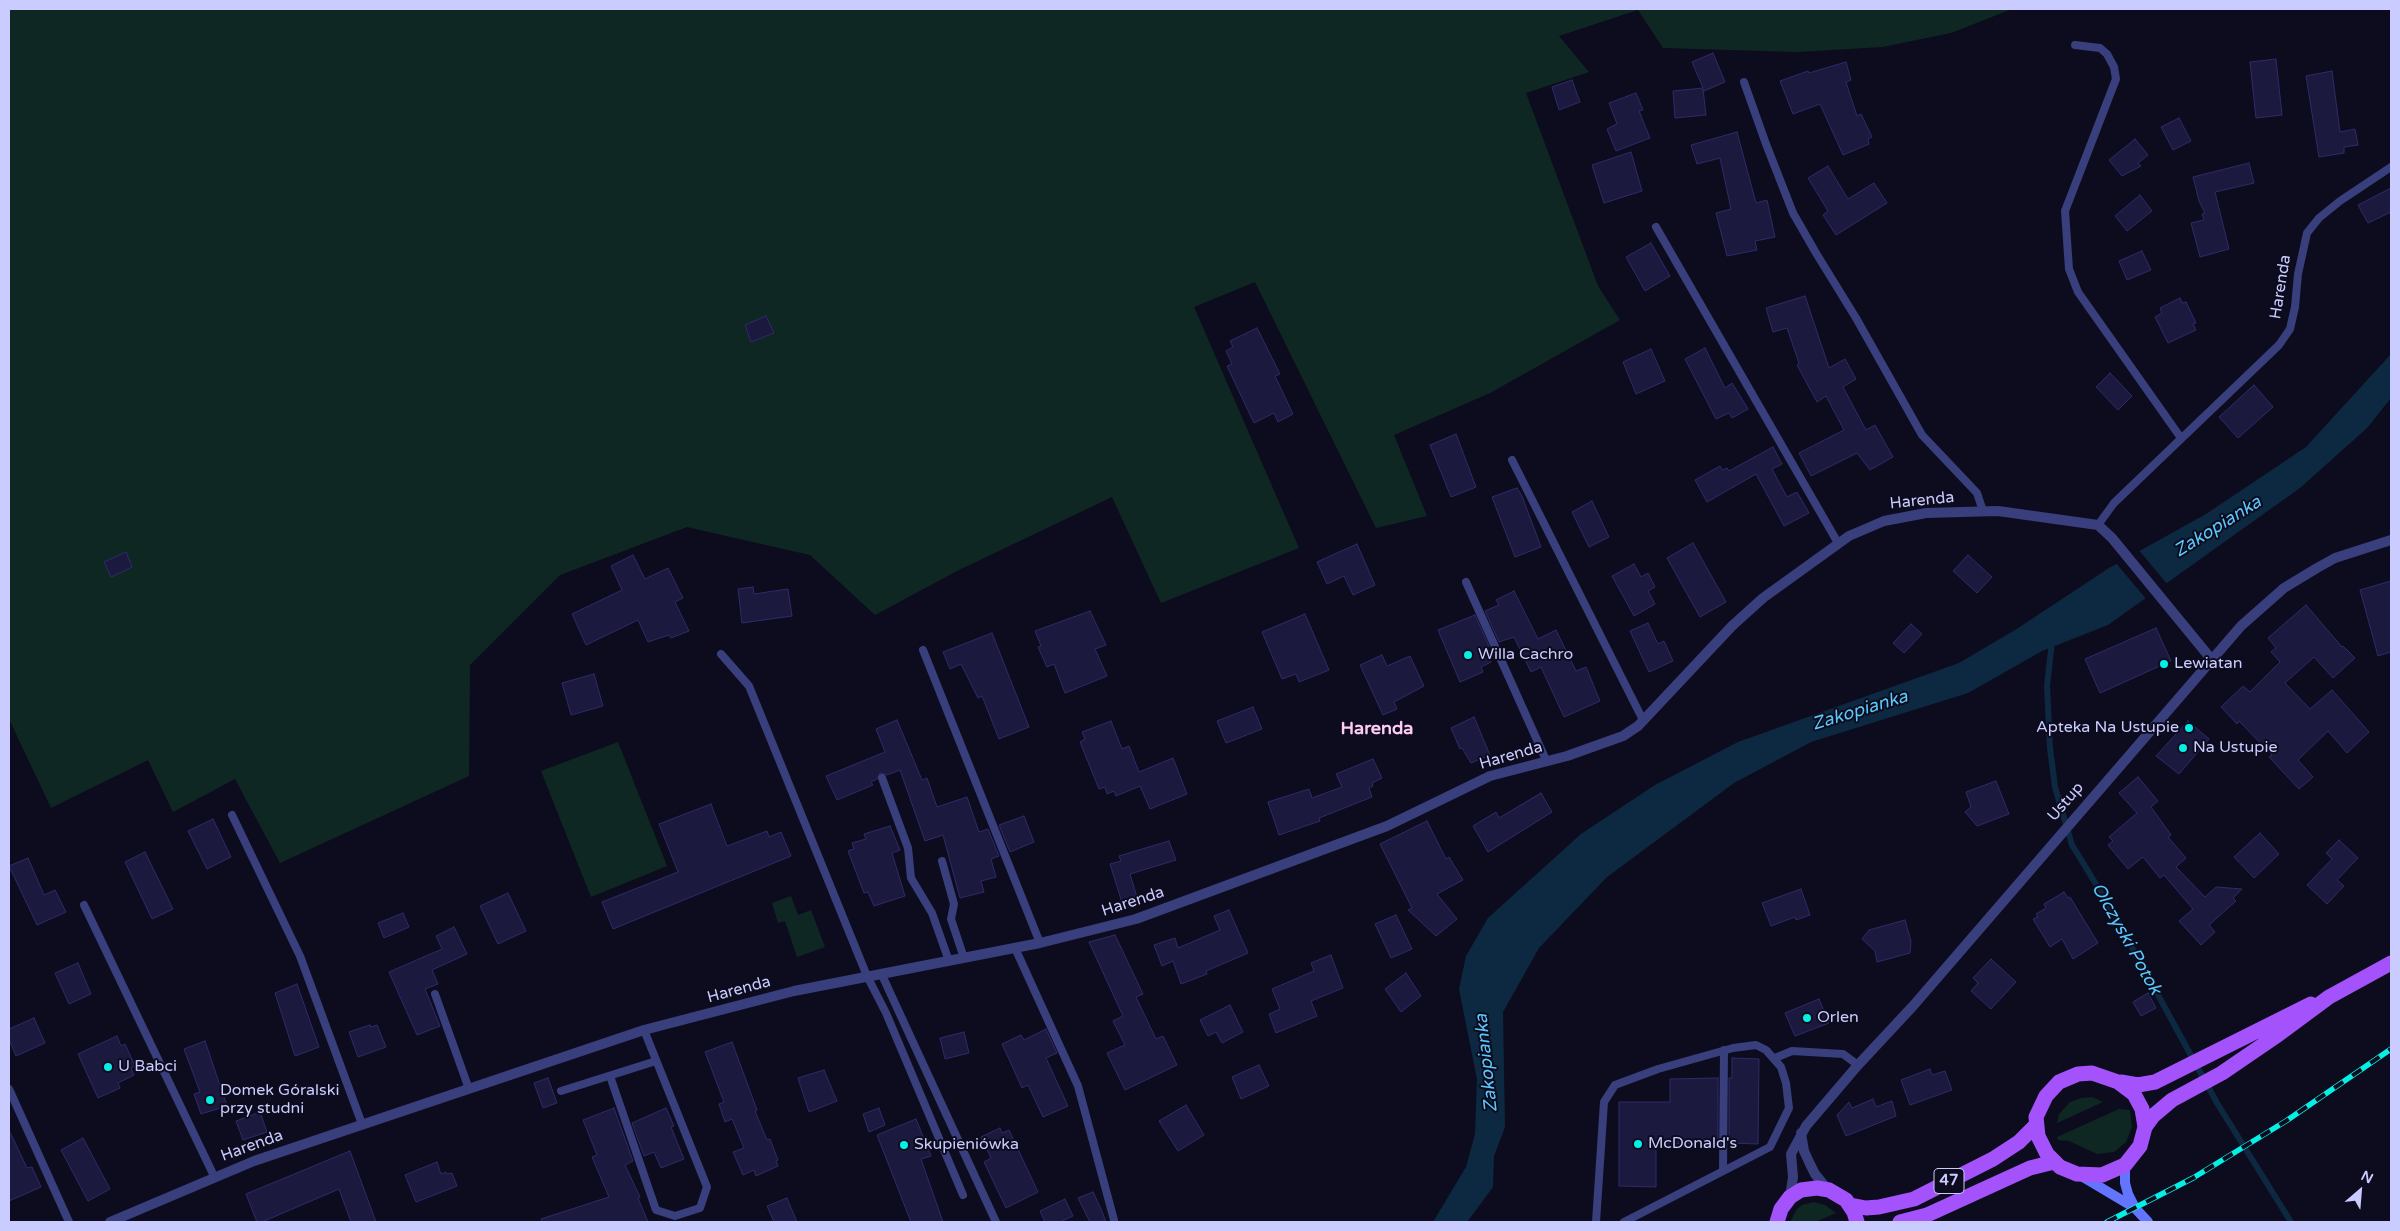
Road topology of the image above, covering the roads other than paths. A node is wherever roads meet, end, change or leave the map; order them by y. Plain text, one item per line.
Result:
1 (2075, 45) dead end
2 (1744, 82) dead end
3 (2391, 166) edge
4 (1656, 227) dead end
5 (2181, 438) junction
6 (1512, 460) dead end
7 (1983, 511) junction
8 (2098, 525) junction
9 (2391, 540) edge
10 (1838, 543) junction
11 (1466, 582) dead end
12 (923, 650) dead end
13 (721, 654) dead end
14 (2212, 660) junction
15 (1643, 720) junction
16 (1546, 760) junction
17 (882, 778) dead end
18 (232, 815) dead end
19 (942, 861) dead end
20 (84, 905) dead end
21 (1040, 943) junction
22 (1015, 948) junction
23 (964, 958) junction
24 (949, 960) junction
25 (2391, 963) edge
26 (881, 973) junction
27 (867, 976) junction
28 (435, 994) dead end
29 (2329, 997) junction
30 (644, 1030) junction
31 (1724, 1050) junction
32 (1775, 1058) junction
33 (656, 1061) junction
34 (1858, 1065) junction
35 (610, 1076) junction
36 (2118, 1082) junction
37 (9, 1089) edge
38 (469, 1089) junction
39 (561, 1091) dead end
40 (362, 1124) junction
41 (2036, 1125) junction
42 (2145, 1128) junction
43 (1801, 1133) junction
44 (2054, 1162) junction
45 (2125, 1165) junction
46 (1723, 1172) junction
47 (2077, 1174) junction
48 (214, 1176) junction
49 (1829, 1190) junction
50 (963, 1195) dead end
51 (1790, 1197) junction
52 (1850, 1205) junction
53 (2135, 1208) junction
54 (1114, 1220) dead end
55 (69, 1222) edge
56 (110, 1222) edge
57 (996, 1222) edge
58 (1596, 1222) edge
59 (1624, 1222) edge
60 (1777, 1222) edge
61 (1857, 1222) edge
62 (1900, 1222) edge
63 (2148, 1222) edge

1 - 5 lane
2 - 7 lane
3 - 5 lane, Harenda
4 - 10 lane
5 - 8 lane, Harenda
6 - 15 lane
7 - 8 street, Harenda
7 - 10 street, Harenda
8 - 14 street
9 - 14 street, Ustup
10 - 15 street, Harenda
11 - 16 lane
12 - 21 lane
13 - 27 lane
14 - 34 street, Ustup
15 - 16 street, Harenda
16 - 21 street, Harenda
17 - 24 lane
18 - 40 lane
19 - 23 lane
20 - 48 lane
21 - 22 street, Harenda
22 - 23 street, Harenda
22 - 54 lane
23 - 24 street, Harenda
24 - 26 street, Harenda
25 - 29 main road
26 - 27 street, Harenda
26 - 57 lane
27 - 30 street, Harenda
27 - 50 lane
28 - 38 lane
29 - 36 main road
29 - 42 main road
30 - 33 lane
30 - 38 street, Harenda
31 - 32 lane
31 - 46 lane
31 - 58 lane
32 - 34 lane
32 - 46 lane
33 - 35 lane
33 - 35 lane
34 - 43 street, Ustup
35 - 39 lane
36 - 41 main road
36 - 42 main road
37 - 55 lane
38 - 40 street, Harenda
40 - 48 street, Harenda
41 - 44 main road
41 - 52 main road, 47
42 - 45 main road
43 - 49 street
43 - 51 street, Ustup
44 - 47 main road
44 - 62 main road, 47
45 - 47 main road
45 - 53 street
46 - 59 lane
47 - 53 street
48 - 56 street, Harenda
49 - 51 main road
49 - 52 main road
51 - 60 main road
52 - 61 main road
53 - 63 street

